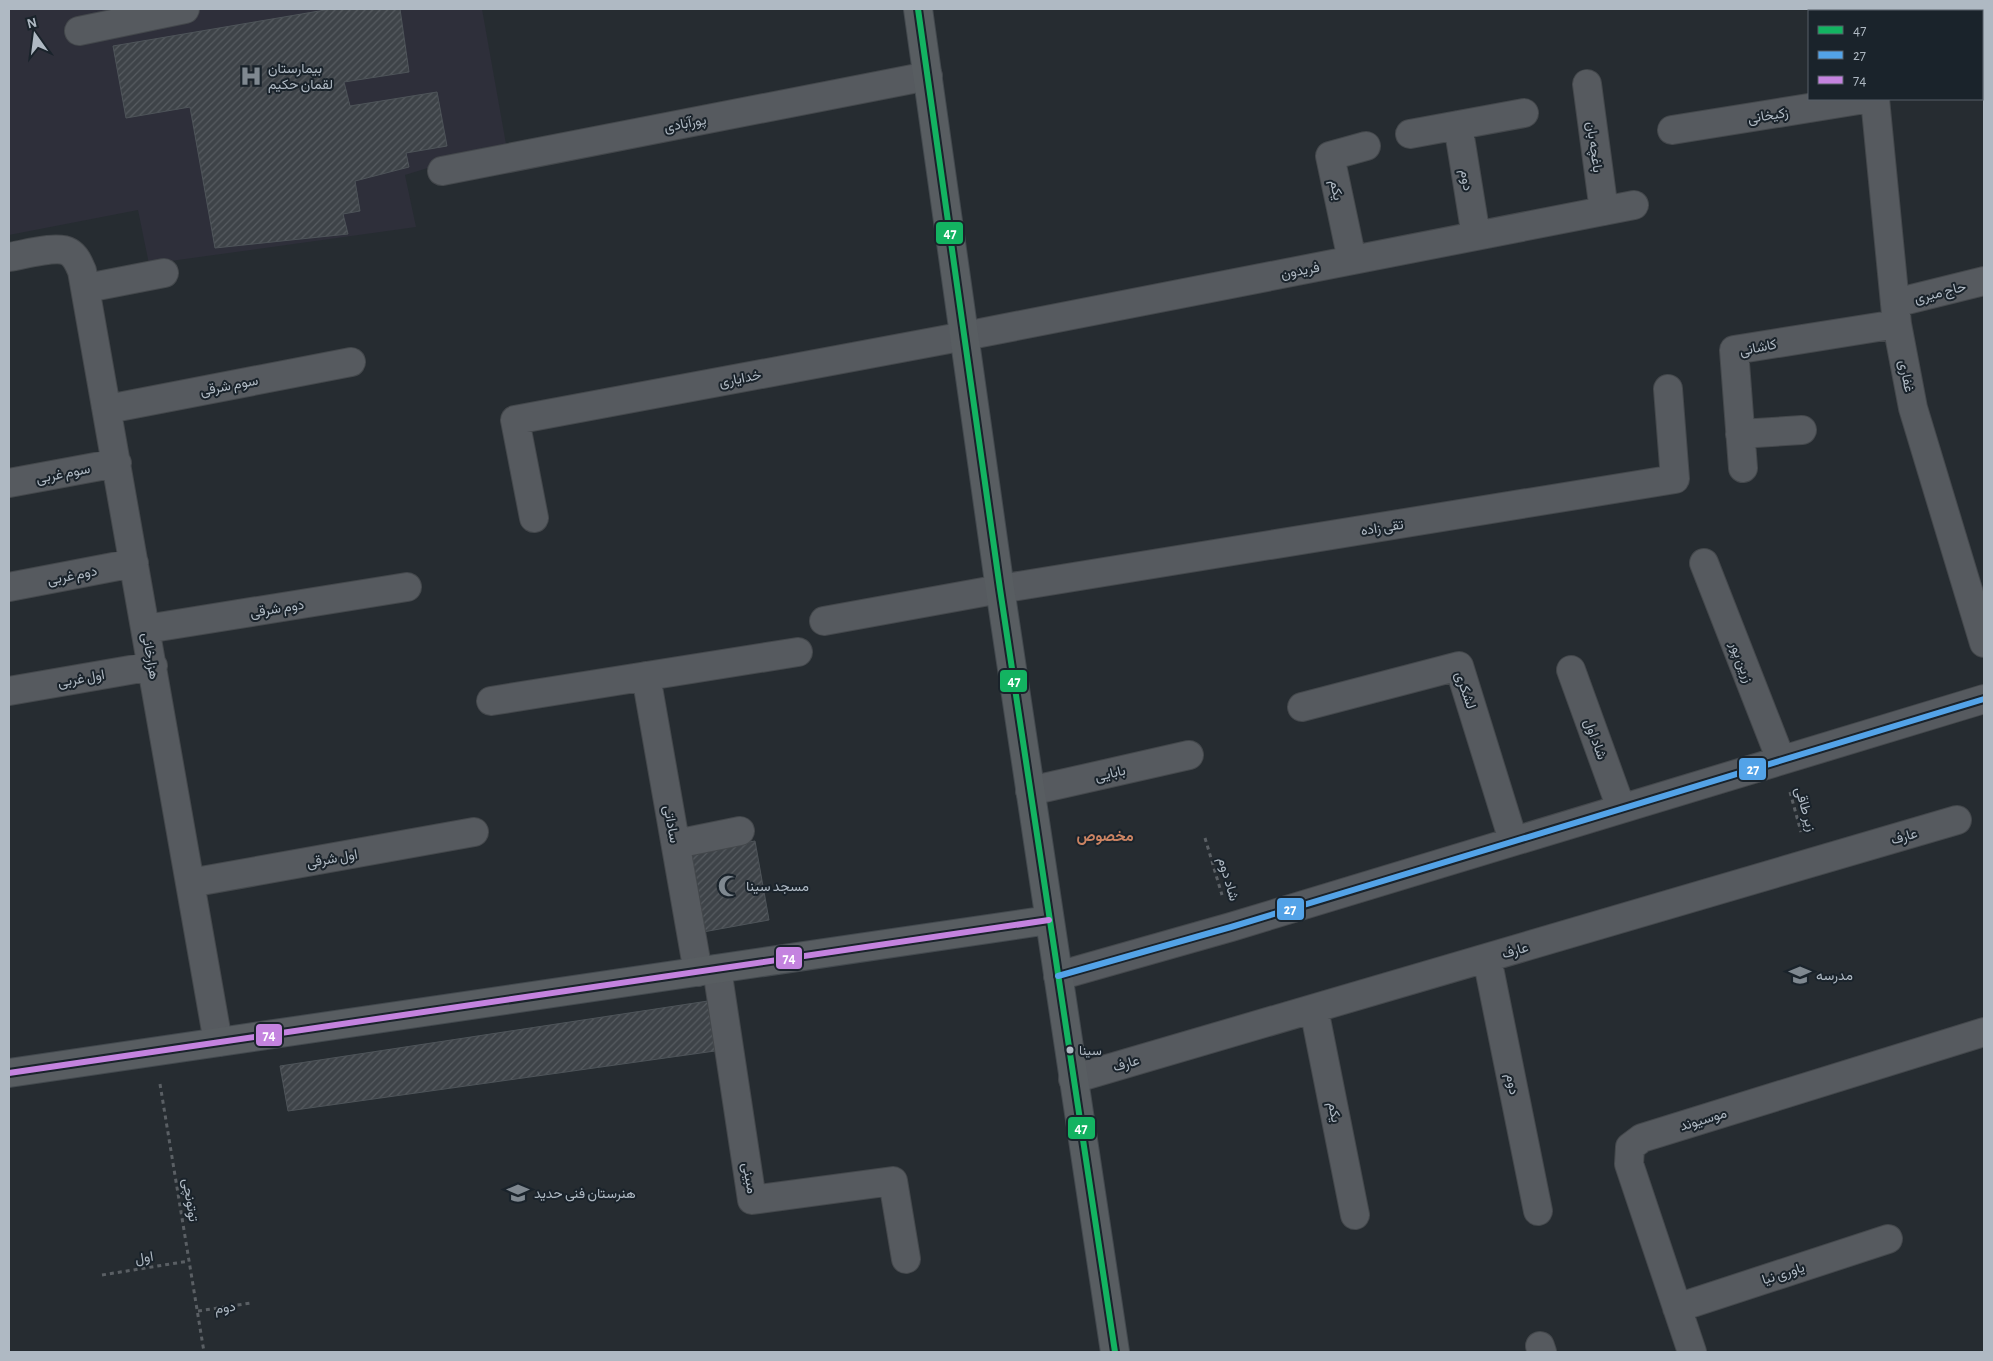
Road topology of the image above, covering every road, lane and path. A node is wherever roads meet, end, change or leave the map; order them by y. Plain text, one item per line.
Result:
1 (184, 9) edge
2 (918, 9) edge
3 (79, 31) dead end
4 (928, 76) junction
5 (1587, 84) dead end
6 (1859, 100) edge
7 (1875, 100) edge
8 (1524, 113) dead end
9 (1458, 125) junction
10 (1672, 130) dead end
11 (1410, 134) dead end
12 (1366, 146) dead end
13 (442, 171) dead end
14 (1634, 205) dead end
15 (1604, 211) junction
16 (1476, 236) junction
17 (9, 257) edge
18 (1352, 260) junction
19 (164, 273) dead end
20 (85, 280) junction
21 (1984, 281) edge
22 (1896, 313) junction
23 (965, 336) junction
24 (351, 362) dead end
25 (1668, 389) dead end
26 (108, 409) junction
27 (1802, 430) dead end
28 (1740, 434) junction
29 (117, 463) junction
30 (1743, 468) dead end
31 (9, 483) edge
32 (534, 518) dead end
33 (134, 563) junction
34 (1704, 563) dead end
35 (9, 587) edge
36 (407, 587) dead end
37 (1000, 589) junction
38 (824, 621) dead end
39 (146, 629) junction
40 (1984, 643) edge
41 (798, 652) dead end
42 (152, 666) junction
43 (1571, 670) dead end
44 (646, 676) junction
45 (9, 691) edge
46 (1984, 699) edge
47 (491, 701) dead end
48 (1302, 707) dead end
49 (1189, 755) dead end
50 (1781, 760) junction
51 (1030, 791) junction
52 (1621, 808) junction
53 (1957, 820) dead end
54 (740, 831) dead end
55 (474, 832) dead end
56 (1205, 838) dead end
57 (1513, 840) junction
58 (676, 844) junction
59 (1810, 864) junction
60 (190, 884) junction
61 (1049, 920) junction
62 (1231, 927) junction
63 (1487, 958) junction
64 (708, 970) junction
65 (1058, 976) junction
66 (1314, 1009) junction
67 (1984, 1032) edge
68 (218, 1042) junction
69 (155, 1051) junction
70 (9, 1073) edge
71 (1073, 1079) junction
72 (1538, 1211) dead end
73 (1355, 1215) dead end
74 (1888, 1239) dead end
75 (906, 1259) dead end
76 (189, 1261) junction
77 (102, 1275) dead end
78 (252, 1303) dead end
79 (1677, 1308) junction
80 (198, 1311) junction
81 (204, 1352) edge
82 (1114, 1352) edge
83 (1692, 1352) edge

1 - 3 street
2 - 4 main road
4 - 13 street, پورآبادی
4 - 23 main road
5 - 15 street, باغچه بان
6 - 10 street, زکیخانی
7 - 22 street, غفاری
8 - 9 street
9 - 11 street
9 - 16 street, دوم
12 - 18 street, یکم
14 - 15 street, فریدون
15 - 16 street, فریدون
16 - 18 street, فریدون
17 - 20 street
18 - 23 street, فریدون
19 - 20 street
20 - 26 street, هزارخانی
21 - 22 street, حاج میری
22 - 28 street, کاشانی
22 - 40 street, غفاری
23 - 32 street, خدایاری
23 - 37 main road
24 - 26 street, سوم شرقی
25 - 37 street, تقی زاده
26 - 29 street, هزارخانی
27 - 28 street
28 - 30 street, کاشانی
29 - 31 street, سوم غربی
29 - 33 street, هزارخانی
33 - 35 street, دوم غربی
33 - 39 street, هزارخانی
34 - 50 street, زرین پور
36 - 39 street, دوم شرقی
37 - 38 street
37 - 51 main road
39 - 42 street, هزارخانی
41 - 44 street
42 - 45 street, اول غربی
42 - 60 street, هزارخانی
43 - 52 street, شاد اول
44 - 47 street
44 - 58 street, ساداتی
46 - 50 street
48 - 57 street, لشکری
49 - 51 street, بابایی
50 - 52 street
50 - 59 path, زیر طاقی
51 - 61 main road
52 - 57 street
53 - 59 street, عارف
54 - 58 street
55 - 60 street, اول شرقی
56 - 62 path, شاد دوم
57 - 62 street
58 - 64 street, ساداتی
59 - 63 street, عارف
60 - 68 street, هزارخانی
61 - 64 main road
61 - 65 main road
62 - 65 street
63 - 66 street, عارف
63 - 72 street, دوم
64 - 68 main road
64 - 75 street, مبینی
65 - 71 main road
66 - 71 street, عارف
66 - 73 street, یکم
67 - 79 street, موسیوند
68 - 69 main road
69 - 70 main road
69 - 76 path, توتونچی
71 - 82 main road
74 - 79 street, یاوری نیا
76 - 77 path, اول
76 - 80 path, توتونچی
78 - 80 path, دوم
79 - 83 street, موسیوند
80 - 81 path, توتونچی

